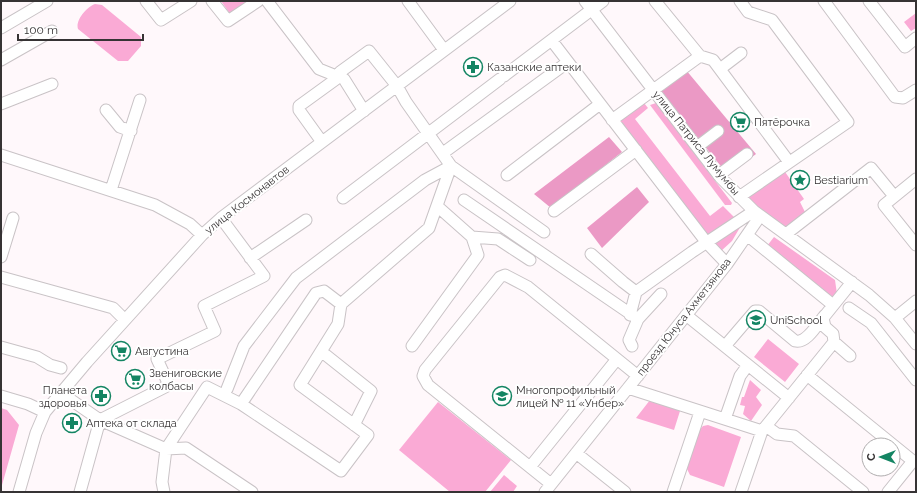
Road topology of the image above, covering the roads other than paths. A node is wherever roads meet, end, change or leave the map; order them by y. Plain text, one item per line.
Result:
1 (47, 1) edge
2 (146, 1) edge
3 (191, 1) edge
4 (212, 1) edge
5 (258, 1) edge
6 (267, 1) edge
7 (408, 1) edge
8 (510, 1) edge
9 (603, 1) edge
10 (655, 1) edge
11 (740, 1) edge
12 (824, 1) edge
13 (869, 1) edge
14 (588, 5) edge
15 (1, 28) edge
16 (52, 31) dead end
17 (916, 38) edge
18 (552, 41) junction
19 (444, 50) junction
20 (741, 53) dead end
21 (700, 56) junction
22 (1, 60) edge
23 (568, 62) junction
24 (720, 69) junction
25 (339, 77) junction
26 (52, 84) dead end
27 (397, 86) junction
28 (653, 90) junction
29 (916, 90) edge
30 (140, 100) dead end
31 (1, 104) edge
32 (600, 104) junction
33 (106, 110) dead end
34 (364, 111) junction
35 (612, 120) junction
36 (131, 131) junction
37 (718, 131) dead end
38 (428, 133) junction
39 (322, 142) junction
40 (697, 147) junction
41 (636, 150) junction
42 (443, 153) junction
43 (747, 154) dead end
44 (1, 155) edge
45 (789, 162) junction
46 (451, 166) junction
47 (719, 175) junction
48 (507, 176) dead end
49 (916, 179) edge
50 (111, 190) junction
51 (894, 196) junction
52 (739, 197) junction
53 (343, 198) dead end
54 (464, 200) dead end
55 (437, 206) junction
56 (554, 211) dead end
57 (757, 213) junction
58 (13, 218) dead end
59 (221, 218) junction
60 (306, 220) dead end
61 (544, 232) dead end
62 (786, 234) junction
63 (202, 235) junction
64 (747, 235) junction
65 (472, 237) junction
66 (707, 243) junction
67 (916, 245) edge
68 (591, 254) dead end
69 (1, 256) edge
70 (250, 258) junction
71 (530, 260) dead end
72 (727, 264) junction
73 (1, 277) edge
74 (852, 282) junction
75 (636, 292) junction
76 (661, 294) dead end
77 (916, 301) edge
78 (341, 304) junction
79 (833, 305) junction
80 (849, 308) dead end
81 (825, 314) junction
82 (686, 315) junction
83 (634, 317) junction
84 (895, 318) junction
85 (125, 320) junction
86 (834, 342) junction
87 (916, 344) edge
88 (412, 346) dead end
89 (632, 346) dead end
90 (725, 346) junction
91 (1, 347) edge
92 (322, 352) junction
93 (850, 356) dead end
94 (617, 359) junction
95 (748, 365) junction
96 (62, 368) dead end
97 (638, 376) junction
98 (807, 376) junction
99 (916, 380) edge
100 (628, 388) junction
101 (227, 389) dead end
102 (60, 393) junction
103 (1, 396) edge
104 (789, 398) junction
105 (240, 404) junction
106 (45, 412) junction
107 (700, 412) junction
108 (725, 419) junction
109 (100, 420) junction
110 (354, 425) junction
111 (764, 429) junction
112 (166, 448) junction
113 (576, 453) junction
114 (530, 467) junction
115 (548, 488) edge
116 (19, 492) edge
117 (80, 492) edge
118 (164, 492) edge
119 (252, 492) edge
120 (625, 492) edge
121 (673, 492) edge
122 (741, 492) edge
123 (863, 492) edge
124 (888, 492) edge

1 - 15 street
2 - 3 street
4 - 5 street
6 - 25 street
7 - 19 street
8 - 19 street, улица Космонавтов
9 - 14 street
10 - 21 street
11 - 45 street
12 - 29 street
13 - 17 street
14 - 18 street
14 - 28 street, улица Патриса Лумумбы
16 - 22 street
18 - 23 street
18 - 38 street
19 - 27 street, улица Космонавтов
20 - 24 street
21 - 24 street
21 - 28 street
23 - 32 street
23 - 42 street
24 - 45 street
25 - 27 street
25 - 34 street
25 - 39 street
26 - 31 street
27 - 34 street, улица Космонавтов
27 - 38 street
28 - 35 street
28 - 40 street, улица Патриса Лумумбы
30 - 36 street
32 - 35 street
32 - 48 street
33 - 36 street
34 - 39 street, улица Космонавтов
35 - 41 street
36 - 50 street
37 - 40 street
38 - 42 street
38 - 53 street
39 - 59 street, улица Космонавтов
40 - 47 street, улица Патриса Лумумбы
41 - 56 street
41 - 66 street
42 - 46 street
43 - 47 street
44 - 50 street
45 - 52 street
46 - 55 street
46 - 61 street
46 - 101 street
47 - 52 street, улица Патриса Лумумбы
49 - 51 street
50 - 63 street
51 - 62 street
51 - 67 street
52 - 57 street, улица Патриса Лумумбы
54 - 83 street
55 - 65 street
55 - 78 street
57 - 62 street, улица Патриса Лумумбы
57 - 64 street, проезд Юнуса Ахметзянова
57 - 66 street
58 - 69 street
59 - 63 street, улица Космонавтов
59 - 70 street
60 - 70 street
62 - 74 street, улица Патриса Лумумбы
63 - 85 street, улица Космонавтов
64 - 72 street, проезд Юнуса Ахметзянова
64 - 79 street
65 - 71 street
65 - 88 street
66 - 72 street
66 - 75 street
68 - 75 street
70 - 109 street
72 - 82 street, проезд Юнуса Ахметзянова
73 - 85 street
74 - 79 street
74 - 84 street, улица Патриса Лумумбы
75 - 83 street
76 - 83 street
77 - 84 street
78 - 92 street
78 - 105 street
79 - 81 street
80 - 99 street
81 - 86 street
81 - 90 street
82 - 90 street
82 - 97 street, проезд Юнуса Ахметзянова
83 - 89 street
84 - 87 street, улица Патриса Лумумбы
85 - 102 street, улица Космонавтов
86 - 93 street
86 - 98 street
90 - 95 street
91 - 96 street
92 - 110 street
92 - 110 street
94 - 97 street
94 - 114 street
94 - 114 street
95 - 104 street
95 - 108 street
97 - 100 street, проезд Юнуса Ахметзянова
98 - 104 street
98 - 124 street
100 - 107 street
100 - 113 street, проезд Юнуса Ахметзянова
102 - 106 street, улица Космонавтов
102 - 109 street
103 - 106 street
104 - 111 street
105 - 110 street
105 - 112 street
106 - 116 street, улица Космонавтов
107 - 108 street
107 - 121 street
108 - 111 street
109 - 112 street
109 - 117 street
111 - 122 street
111 - 123 street
112 - 118 street
112 - 119 street
113 - 115 street, проезд Юнуса Ахметзянова
113 - 120 street
114 - 115 street

